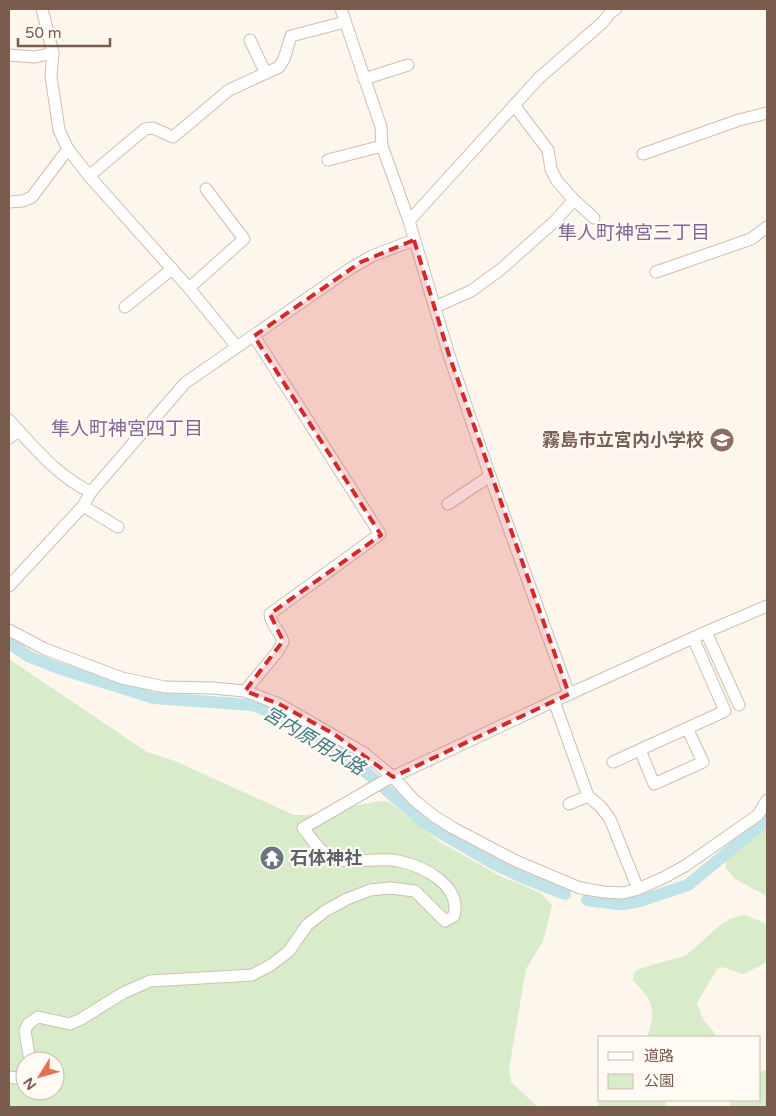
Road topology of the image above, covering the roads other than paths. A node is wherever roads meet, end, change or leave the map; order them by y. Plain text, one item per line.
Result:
1 (42, 9) edge
2 (342, 9) edge
3 (616, 9) edge
4 (345, 22) junction
5 (250, 40) dead end
6 (53, 53) junction
7 (9, 54) edge
8 (408, 65) dead end
9 (265, 72) junction
10 (364, 79) junction
11 (514, 105) junction
12 (767, 113) edge
13 (382, 146) junction
14 (68, 149) junction
15 (643, 154) dead end
16 (328, 160) dead end
17 (89, 176) junction
18 (206, 189) dead end
19 (574, 200) junction
20 (9, 202) edge
21 (594, 218) dead end
22 (409, 221) junction
23 (767, 227) edge
24 (414, 240) junction
25 (172, 269) junction
26 (656, 272) dead end
27 (189, 288) junction
28 (125, 307) dead end
29 (435, 307) junction
30 (254, 336) junction
31 (237, 347) junction
32 (9, 420) edge
33 (19, 431) junction
34 (9, 438) edge
35 (490, 476) junction
36 (92, 492) junction
37 (448, 504) dead end
38 (83, 506) junction
39 (118, 527) dead end
40 (9, 586) edge
41 (767, 606) edge
42 (9, 630) edge
43 (706, 632) junction
44 (692, 638) junction
45 (245, 691) junction
46 (569, 694) junction
47 (554, 701) junction
48 (739, 706) dead end
49 (687, 728) junction
50 (640, 750) junction
51 (613, 762) dead end
52 (390, 778) junction
53 (588, 796) junction
54 (767, 800) edge
55 (569, 804) dead end
56 (638, 889) junction
57 (28, 1051) edge

1 - 6 street
2 - 4 street
3 - 11 street
4 - 9 street
4 - 10 street
5 - 9 street
6 - 7 street
6 - 14 street
8 - 10 street
9 - 17 street
10 - 13 street
11 - 19 street
11 - 22 street
12 - 15 street
13 - 16 street
13 - 22 street
14 - 17 street
14 - 20 street
17 - 25 street
18 - 27 street
19 - 21 street
19 - 29 street
22 - 24 street
23 - 26 street
24 - 29 street
24 - 30 street
25 - 27 street
25 - 28 street
27 - 31 street
29 - 35 street
30 - 31 street
30 - 45 street
31 - 36 street
32 - 33 street
33 - 34 street
33 - 36 street
35 - 37 street
35 - 46 street
36 - 38 street
38 - 39 street
38 - 40 street
41 - 43 street
42 - 45 street
43 - 44 street
43 - 48 street
44 - 46 street
44 - 49 street
45 - 52 street
46 - 47 street
47 - 52 street
47 - 53 street
49 - 50 street
49 - 50 street
50 - 51 street
52 - 56 street
52 - 57 street
53 - 55 street
53 - 56 street
54 - 56 street

